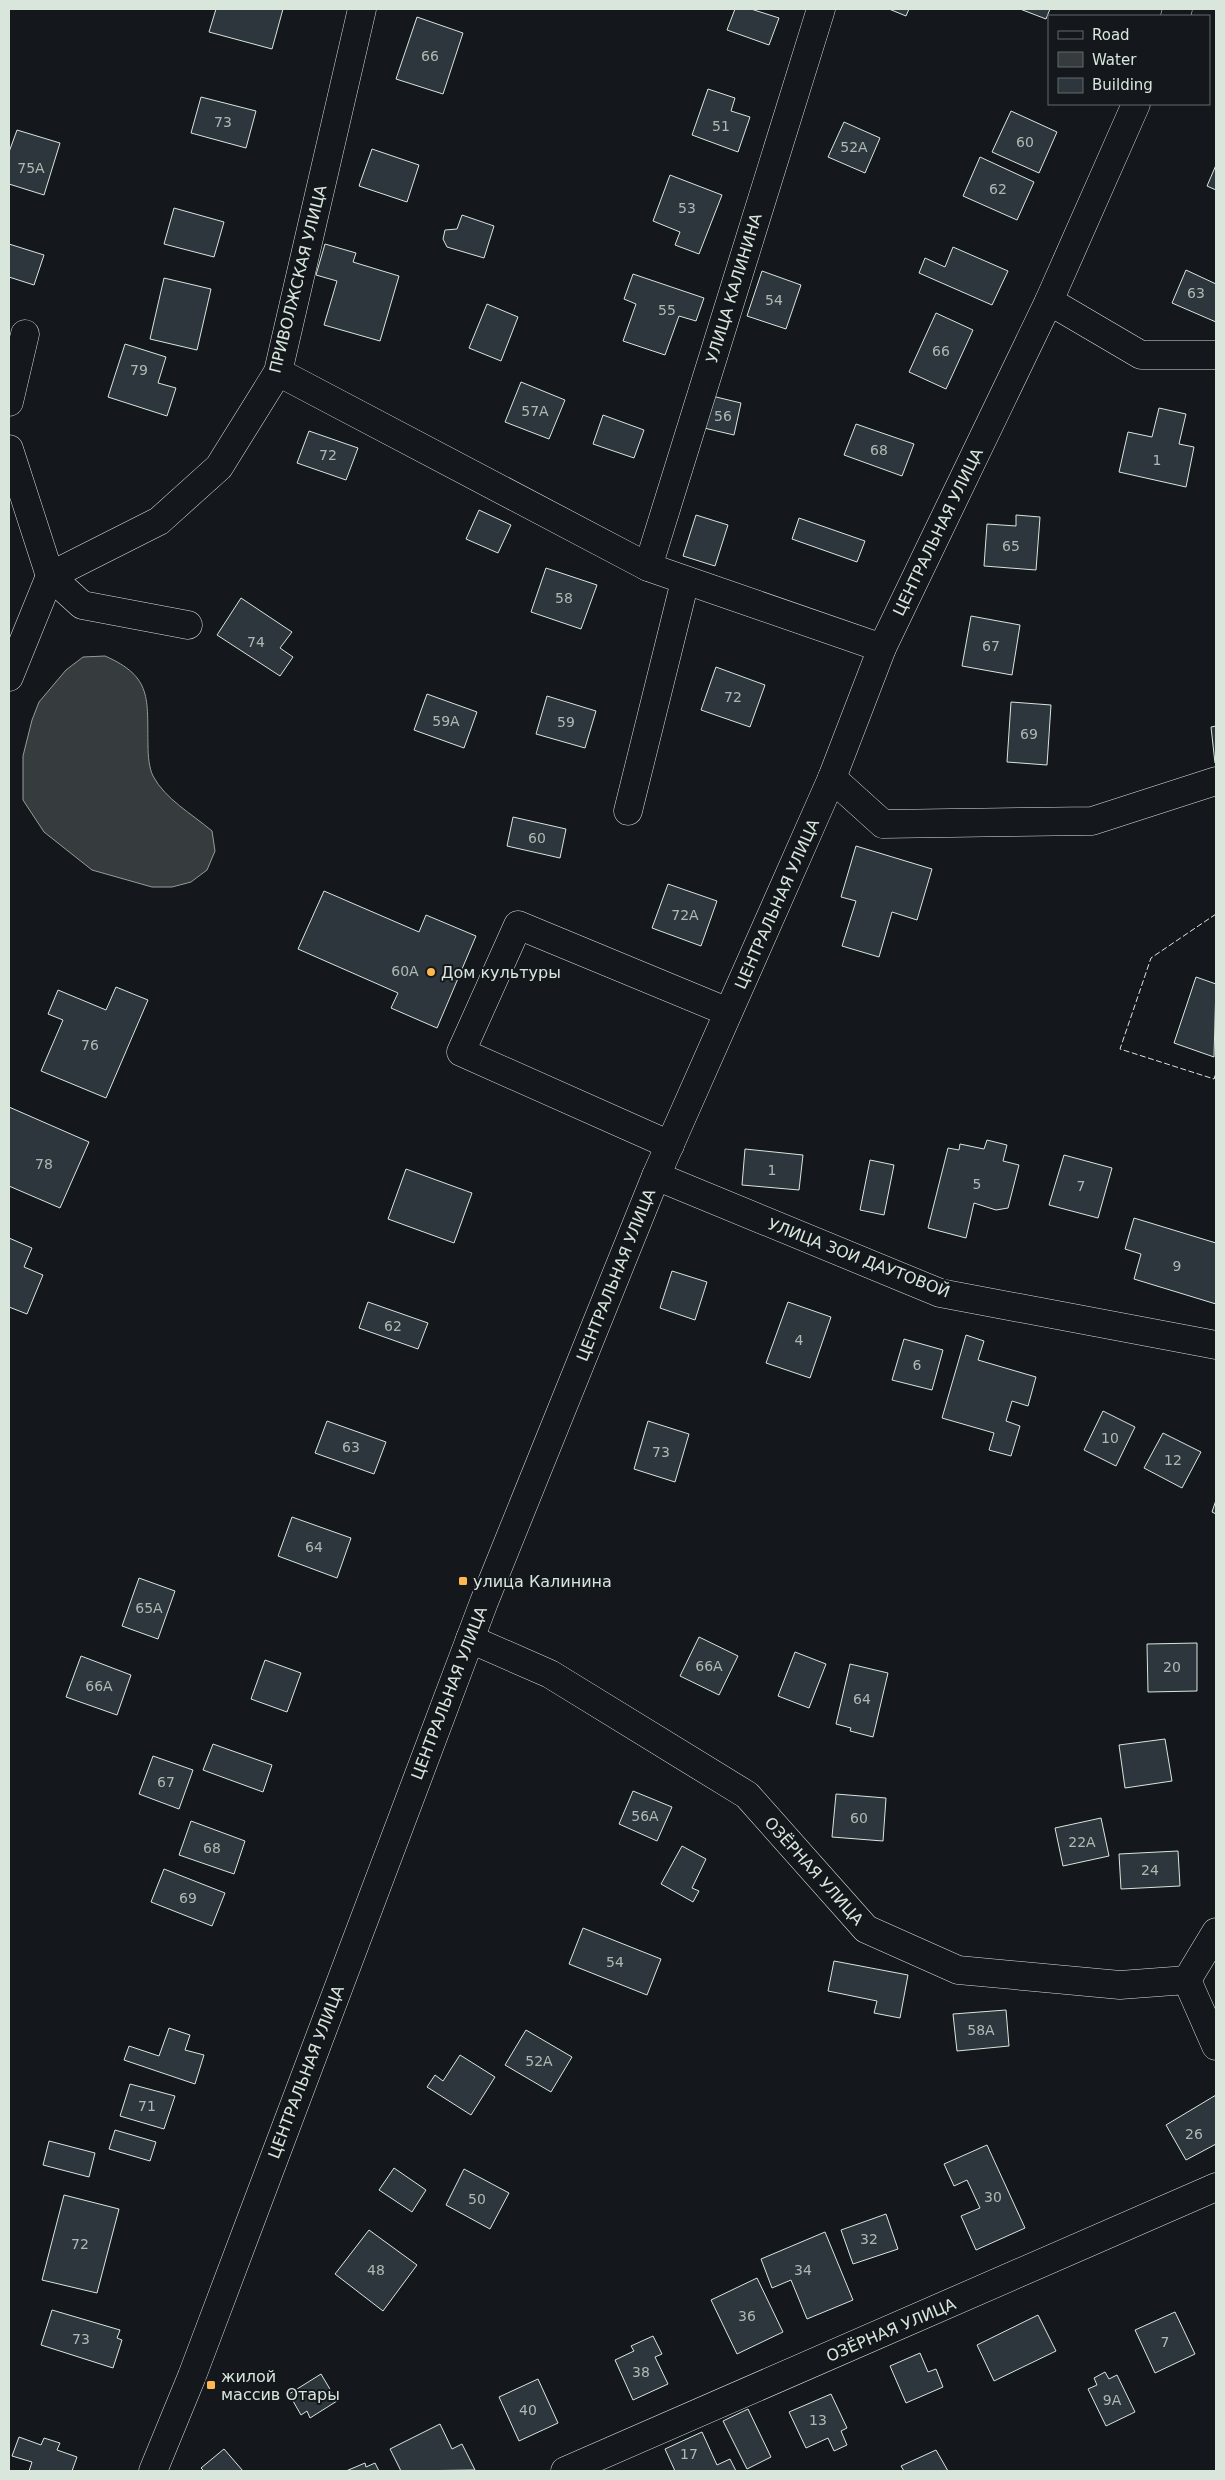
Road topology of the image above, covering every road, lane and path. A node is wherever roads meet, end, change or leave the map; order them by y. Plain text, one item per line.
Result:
1 (362, 9) edge
2 (821, 9) edge
3 (1136, 105) edge
4 (1049, 301) junction
5 (25, 334) dead end
6 (1216, 355) edge
7 (278, 372) junction
8 (9, 402) edge
9 (9, 449) edge
10 (648, 567) junction
11 (50, 576) junction
12 (685, 581) junction
13 (188, 625) dead end
14 (882, 648) junction
15 (9, 677) edge
16 (832, 778) junction
17 (1216, 781) edge
18 (628, 811) dead end
19 (728, 1012) junction
20 (670, 1144) junction
21 (656, 1176) junction
22 (1216, 1345) edge
23 (470, 1639) junction
24 (1216, 1932) edge
25 (1187, 1980) junction
26 (1216, 2046) edge
27 (1216, 2187) edge
28 (153, 2471) edge
29 (565, 2471) edge

1 - 7 street, ПРИВОЛЖСКАЯ УЛИЦА
2 - 10 street, УЛИЦА КАЛИНИНА
3 - 4 street, ЦЕНТРАЛЬНАЯ УЛИЦА
4 - 6 street
4 - 14 street, ЦЕНТРАЛЬНАЯ УЛИЦА
5 - 8 street
7 - 10 street
7 - 11 street, ПРИВОЛЖСКАЯ УЛИЦА
9 - 11 street
10 - 12 street
11 - 13 street
11 - 15 street
12 - 14 street
12 - 18 street
14 - 16 street, ЦЕНТРАЛЬНАЯ УЛИЦА
16 - 17 street
16 - 19 street, ЦЕНТРАЛЬНАЯ УЛИЦА
19 - 20 street, ЦЕНТРАЛЬНАЯ УЛИЦА
19 - 20 street
20 - 21 street, ЦЕНТРАЛЬНАЯ УЛИЦА
21 - 22 street, УЛИЦА ЗОИ ДАУТОВОЙ
21 - 23 street, ЦЕНТРАЛЬНАЯ УЛИЦА
23 - 25 street, ОЗЁРНАЯ УЛИЦА
23 - 28 street, ЦЕНТРАЛЬНАЯ УЛИЦА
24 - 25 street
25 - 26 street
27 - 29 street, ОЗЁРНАЯ УЛИЦА

